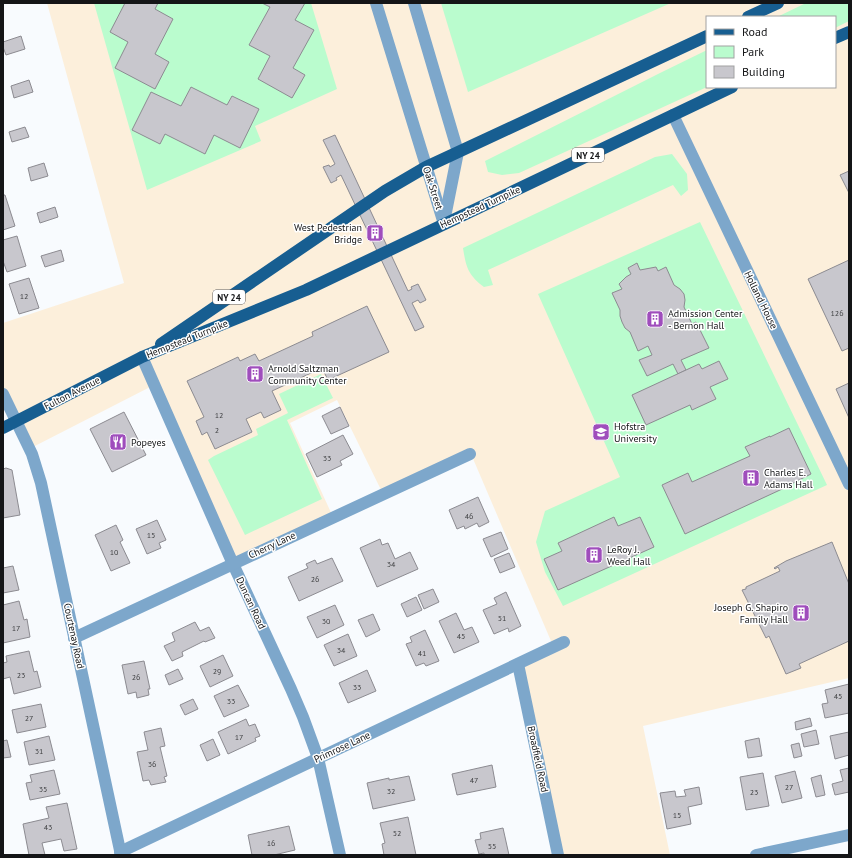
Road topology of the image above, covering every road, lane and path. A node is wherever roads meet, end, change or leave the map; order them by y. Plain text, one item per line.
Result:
1 (376, 3) edge
2 (414, 3) edge
3 (778, 3) edge
4 (750, 16) edge
5 (849, 32) edge
6 (706, 36) edge
7 (836, 38) edge
8 (730, 88) edge
9 (672, 116) junction
10 (458, 152) junction
11 (426, 168) junction
12 (444, 224) junction
13 (142, 357) junction
14 (3, 394) edge
15 (16, 422) junction
16 (3, 428) edge
17 (470, 454) dead end
18 (849, 484) edge
19 (233, 564) junction
20 (74, 638) junction
21 (564, 642) dead end
22 (518, 664) junction
23 (318, 758) junction
24 (849, 835) edge
25 (120, 853) edge
26 (340, 855) edge
27 (558, 855) edge
28 (756, 855) edge

1 - 11 street, Oak Street
2 - 10 street, Oak Street
3 - 4 main road
5 - 7 main road
6 - 10 main road, Hempstead Turnpike / NY 24
8 - 9 main road, Hempstead Turnpike / NY 24
9 - 12 main road, Hempstead Turnpike / NY 24
9 - 18 street, Holland House
10 - 11 main road, Hempstead Turnpike / NY 24
10 - 12 street, Oak Street
11 - 12 street, Oak Street
11 - 13 main road, Hempstead Turnpike / NY 24
12 - 13 main road, Hempstead Turnpike / NY 24
13 - 15 main road, Fulton Avenue / NY 24
13 - 19 street, Duncan Road
14 - 15 street, Courtenay Road
15 - 16 main road, Fulton Avenue / NY 24
15 - 20 street, Courtenay Road
17 - 19 street, Cherry Lane
19 - 20 street, Cherry Lane
19 - 23 street, Duncan Road
20 - 25 street, Courtenay Road
21 - 22 street, Primrose Lane
22 - 23 street, Primrose Lane
22 - 27 street, Broadfield Road
23 - 25 street, Primrose Lane
23 - 26 street, Duncan Road
24 - 28 street

